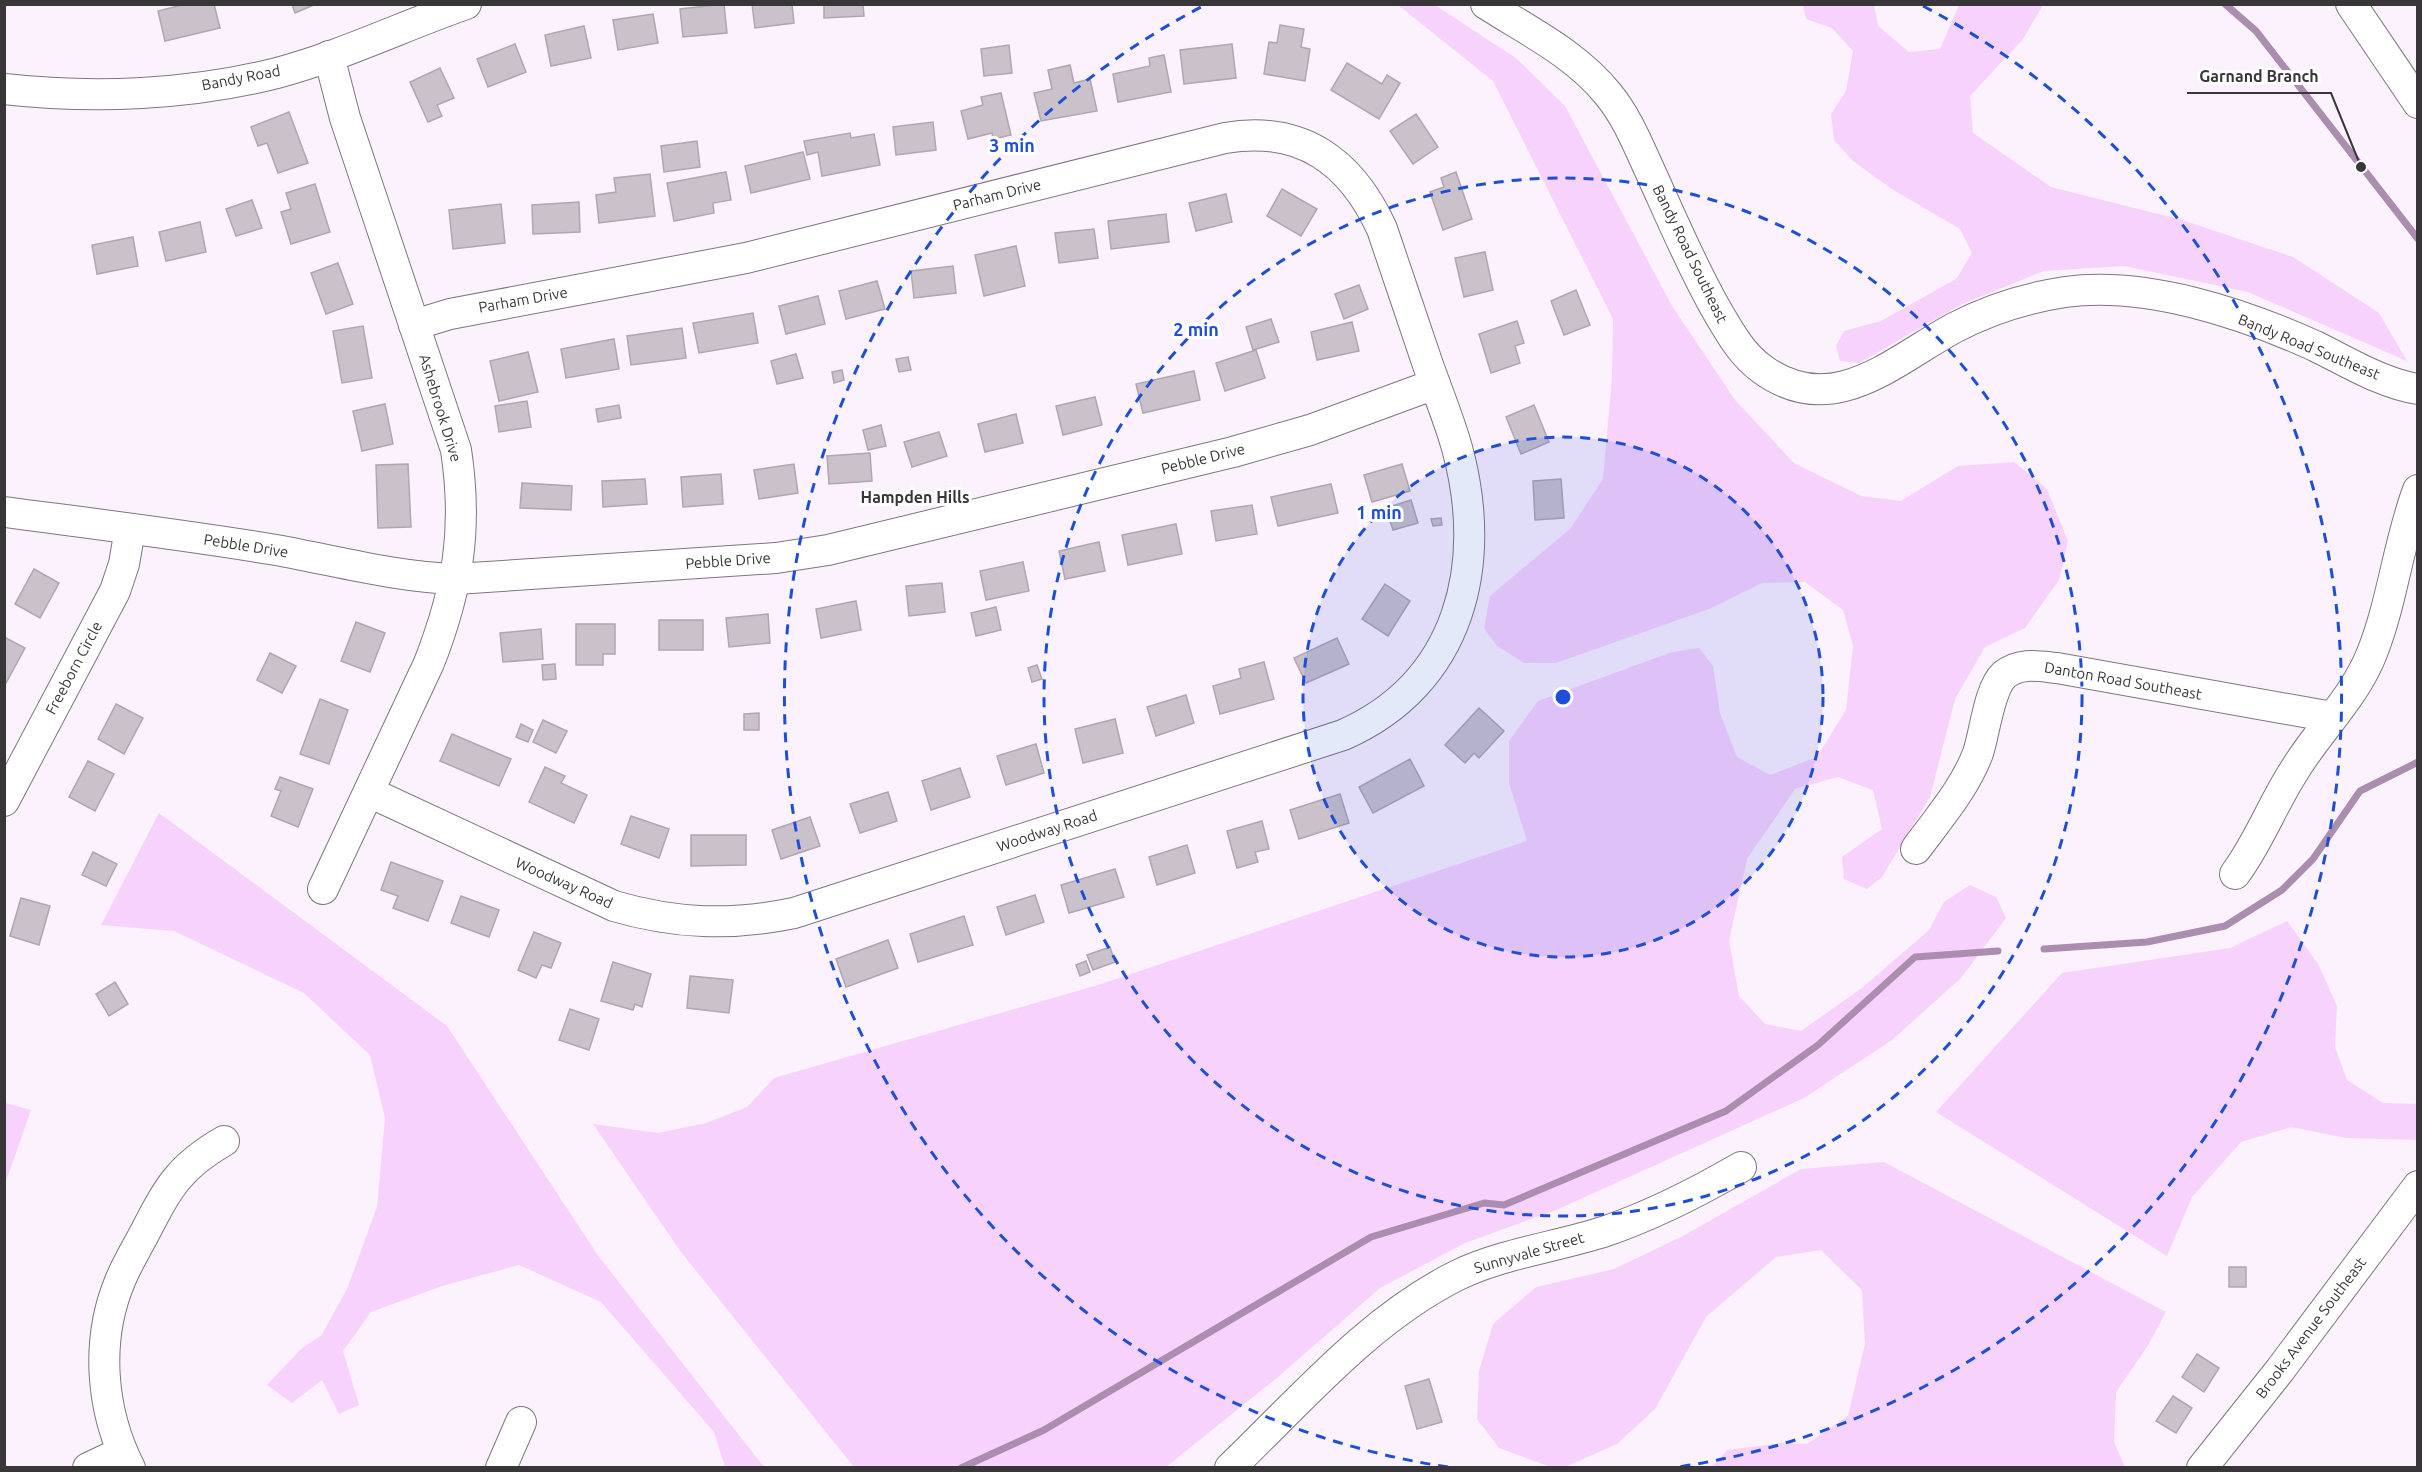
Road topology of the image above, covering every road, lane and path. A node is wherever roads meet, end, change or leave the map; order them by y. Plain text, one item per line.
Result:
1 (466, 4) edge
2 (1485, 4) edge
3 (2351, 4) edge
4 (329, 56) junction
5 (4, 89) edge
6 (2418, 103) edge
7 (414, 325) junction
8 (1435, 384) junction
9 (2418, 389) edge
10 (2418, 490) edge
11 (4, 512) edge
12 (130, 529) junction
13 (456, 579) junction
14 (2332, 717) junction
15 (369, 792) junction
16 (4, 801) edge
17 (1916, 849) dead end
18 (2235, 874) dead end
19 (323, 889) dead end
20 (224, 1141) dead end
21 (1741, 1167) dead end
22 (2418, 1186) edge
23 (521, 1422) dead end
24 (126, 1460) edge
25 (88, 1467) edge
26 (501, 1467) edge
27 (1230, 1467) edge
28 (2202, 1467) edge

1 - 4 street, Bandy Road
2 - 9 street, Bandy Road Southeast
3 - 6 street
4 - 5 street, Bandy Road
4 - 7 street, Ashebrook Drive
7 - 8 street, Parham Drive
7 - 13 street, Ashebrook Drive
8 - 13 street, Pebble Drive
8 - 15 street, Woodway Road
10 - 14 street
11 - 12 street, Pebble Drive
12 - 13 street, Pebble Drive
12 - 16 street, Freeborn Circle
13 - 15 street, Ashebrook Drive
14 - 17 street, Danton Road Southeast
14 - 18 street
15 - 19 street, Ashebrook Drive
20 - 24 street
21 - 27 street, Sunnyvale Street
22 - 28 street, Brooks Avenue Southeast
23 - 26 street
24 - 25 street

